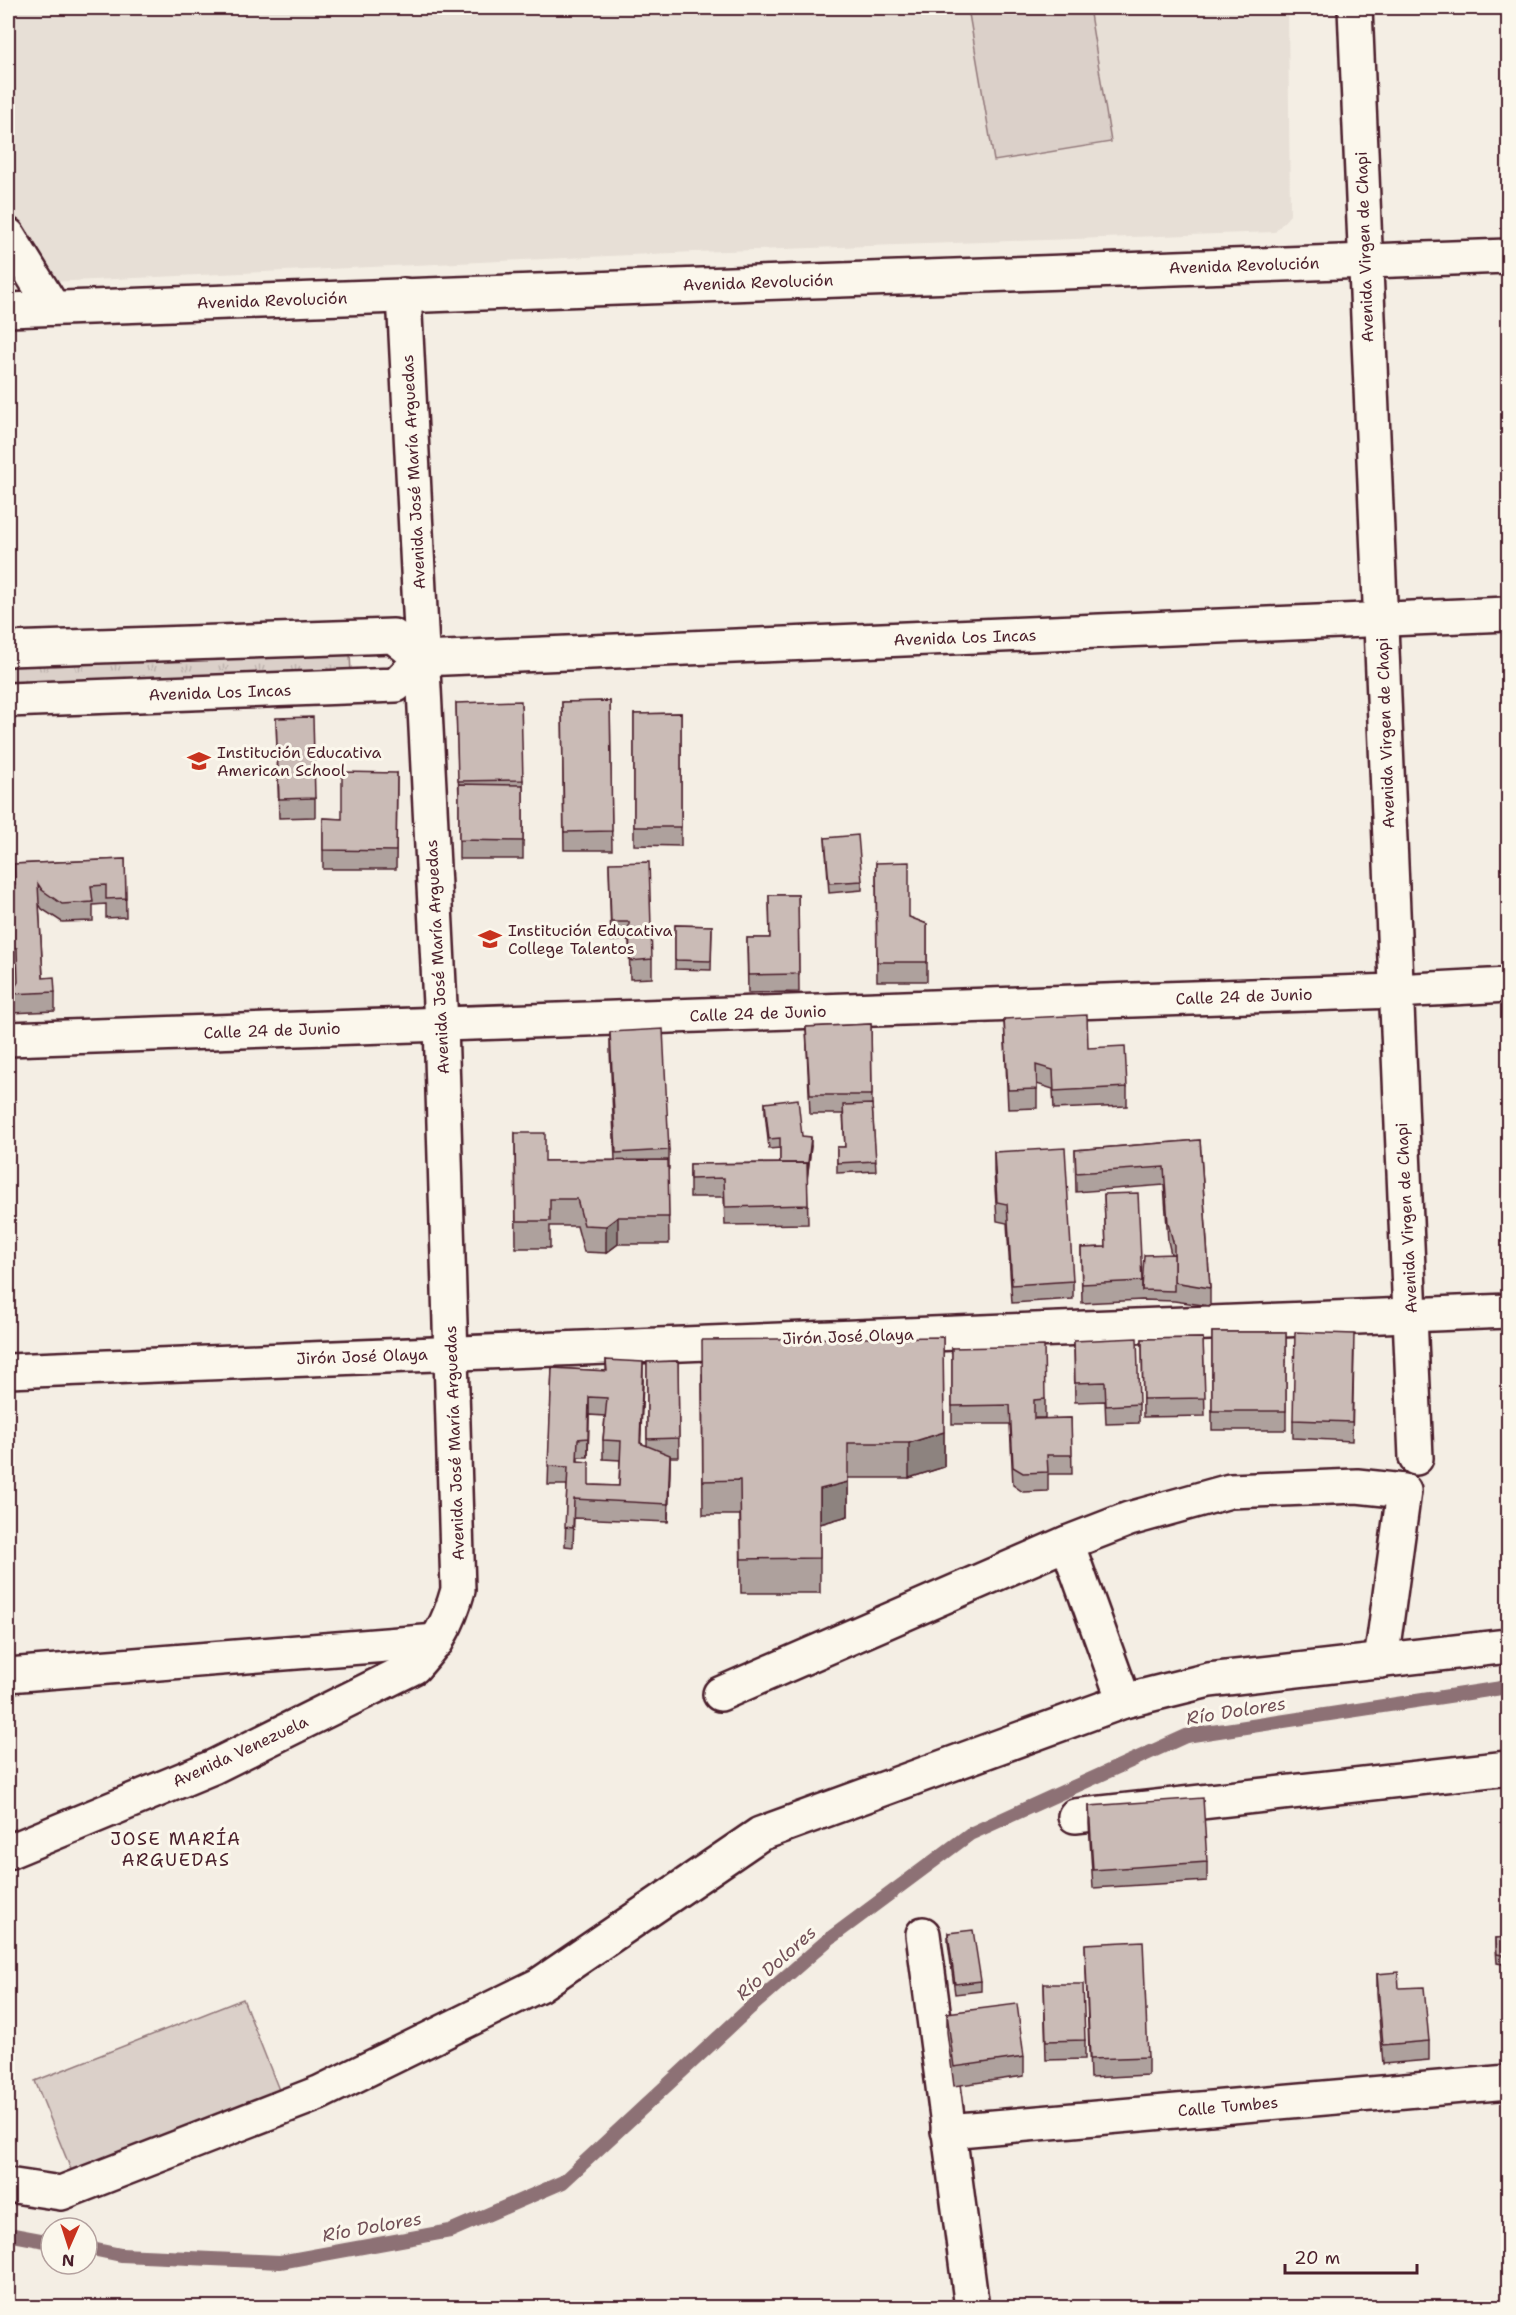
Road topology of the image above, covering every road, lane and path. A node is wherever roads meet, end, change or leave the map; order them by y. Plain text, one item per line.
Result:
1 (1354, 8) edge
2 (8, 234) edge
3 (1509, 256) edge
4 (1365, 260) junction
5 (404, 295) junction
6 (53, 308) junction
7 (8, 310) edge
8 (1509, 615) edge
9 (1380, 620) junction
10 (8, 649) edge
11 (422, 659) junction
12 (8, 700) edge
13 (1509, 985) edge
14 (1395, 991) junction
15 (441, 1024) junction
16 (8, 1039) edge
17 (1509, 1311) edge
18 (1410, 1315) junction
19 (452, 1352) junction
20 (8, 1371) edge
21 (1416, 1458) dead end
22 (1067, 1543) junction
23 (444, 1630) junction
24 (1509, 1646) edge
25 (1381, 1661) junction
26 (8, 1675) edge
27 (720, 1694) dead end
28 (1124, 1701) junction
29 (1509, 1768) edge
30 (1075, 1816) dead end
31 (8, 1852) edge
32 (923, 1934) dead end
33 (1509, 2082) edge
34 (948, 2131) junction
35 (8, 2185) edge
36 (972, 2307) edge

1 - 4 street, Avenida Virgen de Chapi
2 - 6 street
3 - 4 street, Avenida Revolución
4 - 5 street, Avenida Revolución
4 - 9 street, Avenida Virgen de Chapi
5 - 6 street, Avenida Revolución
5 - 11 street, Avenida José María Arguedas
6 - 7 street, Avenida Revolución
8 - 9 street, Avenida Los Incas
9 - 11 street, Avenida Los Incas
9 - 14 street, Avenida Virgen de Chapi
10 - 11 street
11 - 12 street, Avenida Los Incas
11 - 15 street, Avenida José María Arguedas
13 - 14 street, Calle 24 de Junio
14 - 15 street, Calle 24 de Junio
14 - 18 street, Avenida Virgen de Chapi
15 - 16 street, Calle 24 de Junio
15 - 19 street, Avenida José María Arguedas
17 - 18 street, Jirón José Olaya
18 - 19 street, Jirón José Olaya
18 - 21 street, Avenida Virgen de Chapi
19 - 20 street, Jirón José Olaya
19 - 23 street, Avenida José María Arguedas
22 - 25 street
22 - 27 street
22 - 28 street
23 - 26 street
23 - 31 street, Avenida Venezuela
24 - 25 street
25 - 28 street
28 - 35 street
29 - 30 street
32 - 34 street
33 - 34 street, Calle Tumbes
34 - 36 street

